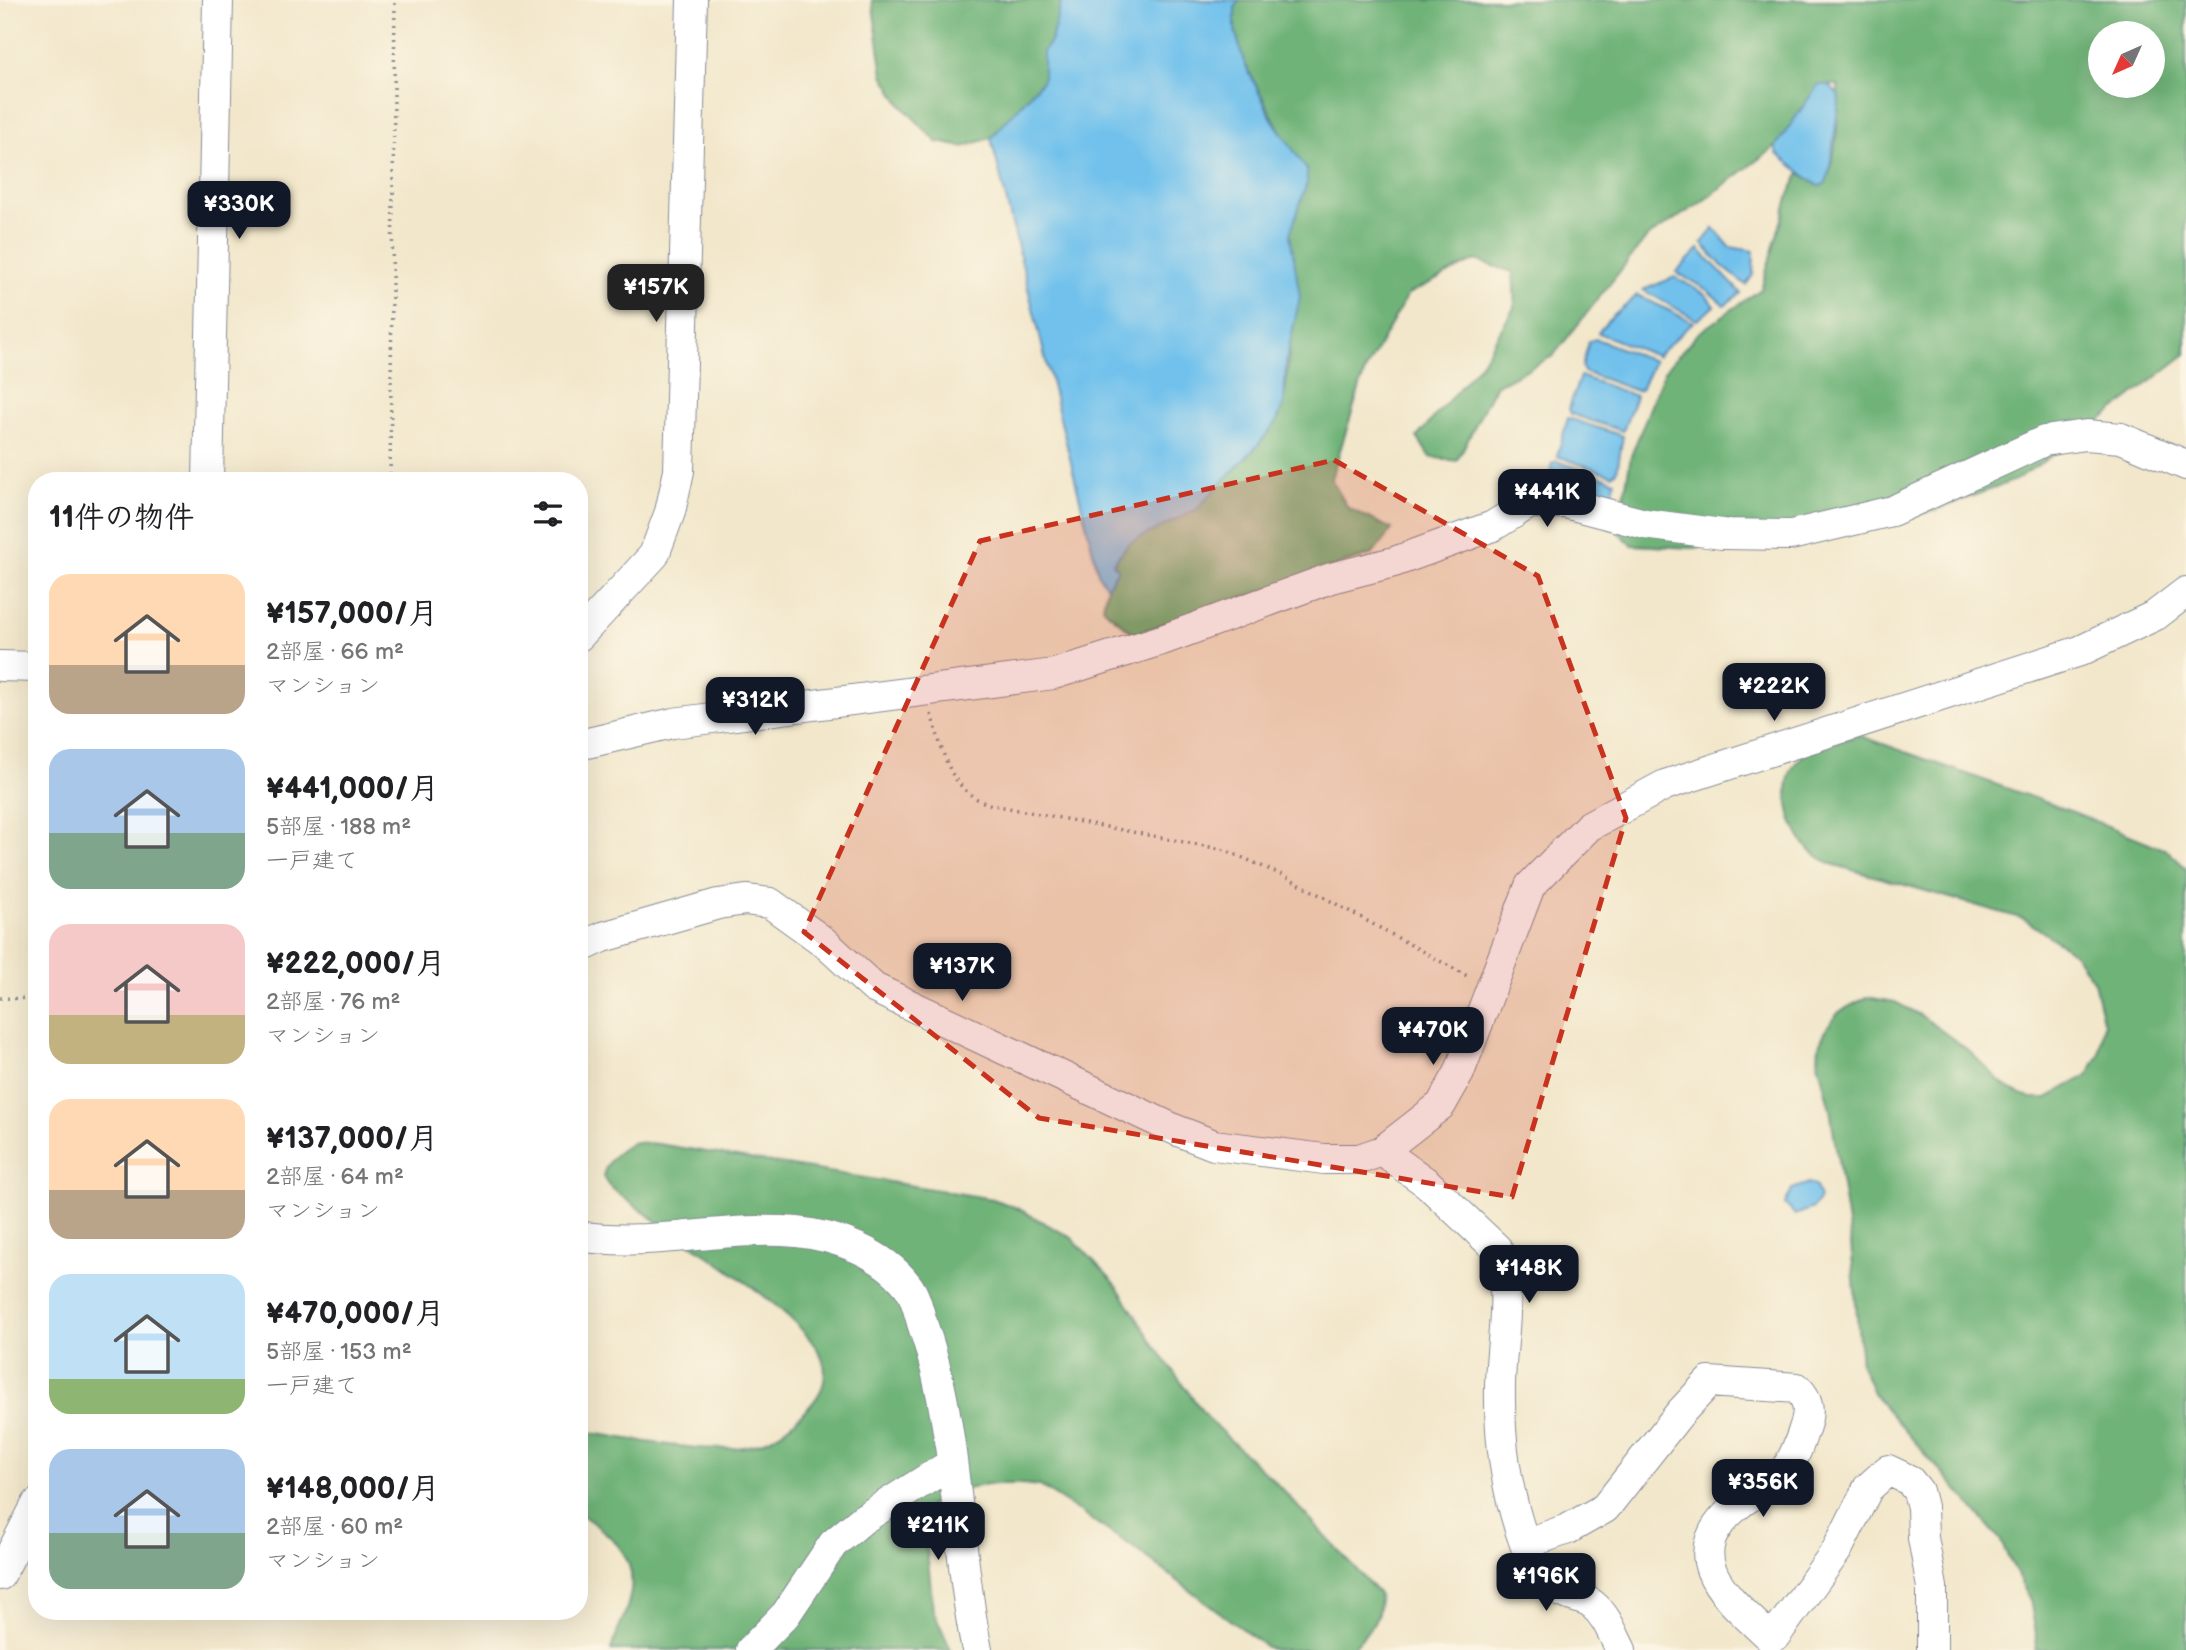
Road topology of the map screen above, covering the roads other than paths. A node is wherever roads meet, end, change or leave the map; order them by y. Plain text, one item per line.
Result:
1 (218, 0) edge
2 (692, 0) edge
3 (2186, 466) edge
4 (208, 472) edge
5 (2186, 592) edge
6 (588, 626) edge
7 (0, 666) edge
8 (28, 667) edge
9 (588, 743) edge
10 (588, 943) edge
11 (1382, 1151) junction
12 (588, 1237) edge
13 (951, 1464) junction
14 (28, 1521) edge
15 (1525, 1544) junction
16 (0, 1574) edge
17 (751, 1650) edge
18 (977, 1650) edge
19 (1621, 1650) edge
20 (1932, 1650) edge

1 - 4 street
2 - 6 street
3 - 9 street
5 - 11 street
7 - 8 street
10 - 11 street
11 - 15 street
12 - 13 street
13 - 17 street
13 - 18 street
14 - 16 street
15 - 19 street
15 - 20 street

